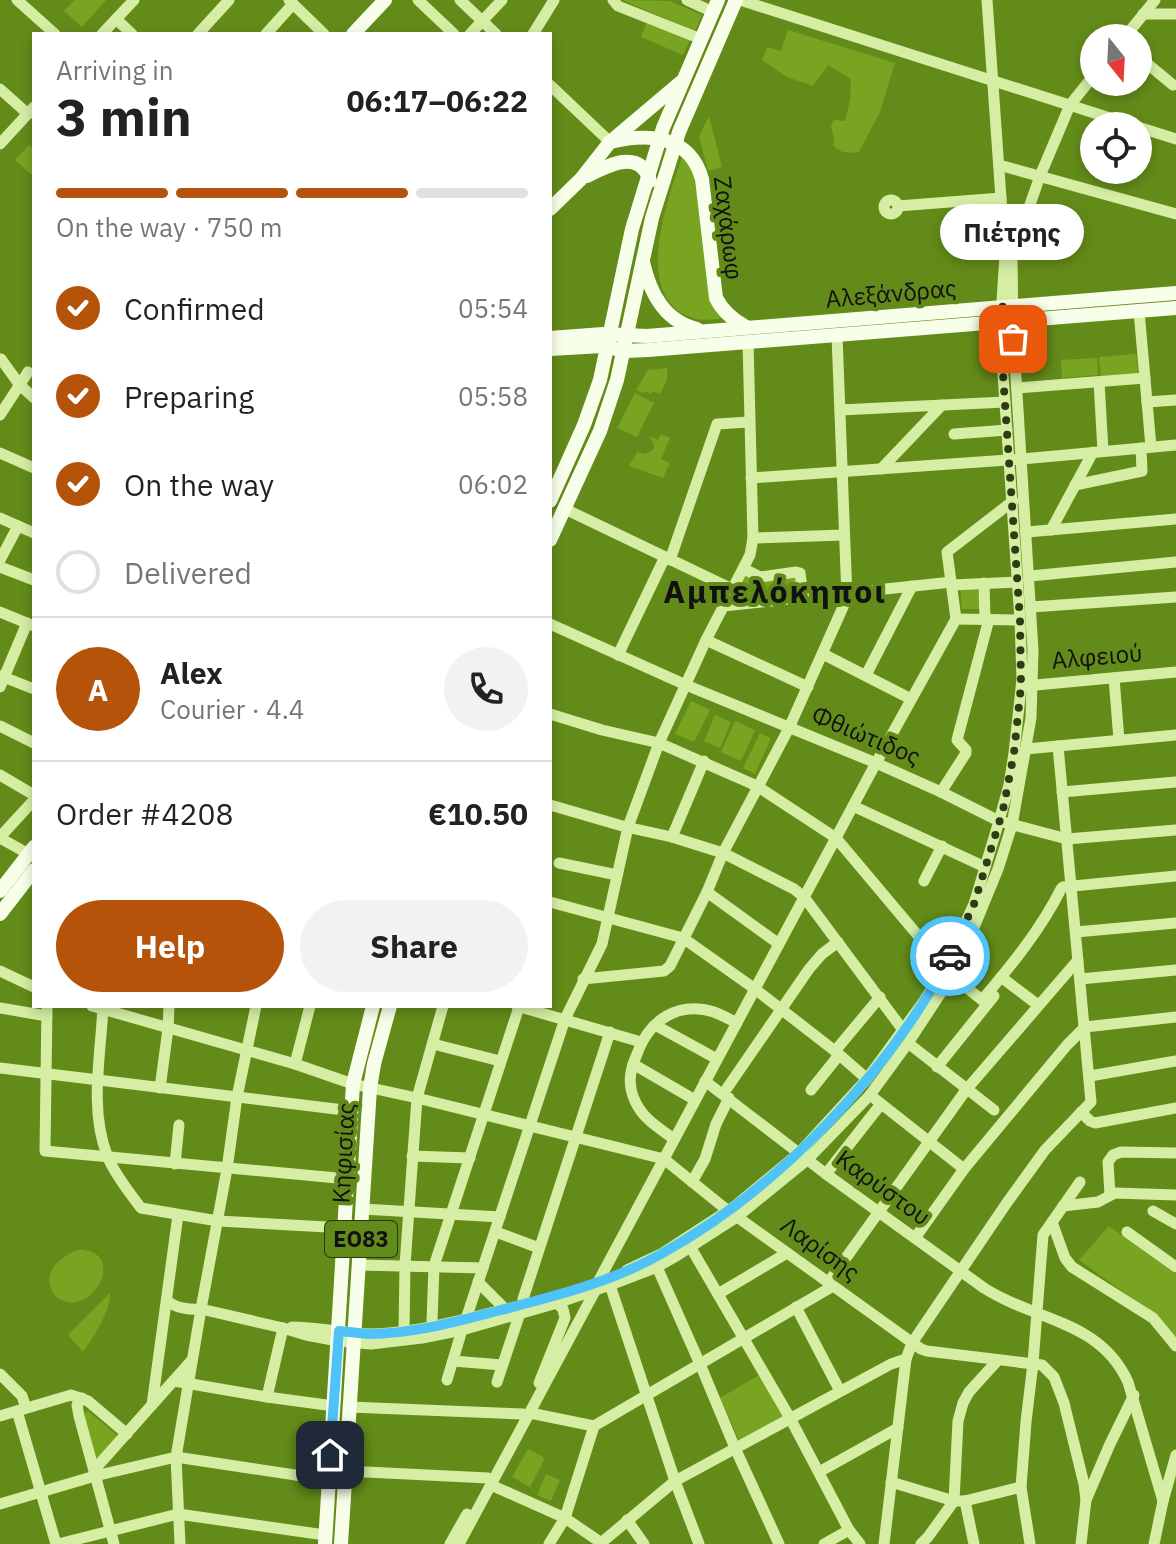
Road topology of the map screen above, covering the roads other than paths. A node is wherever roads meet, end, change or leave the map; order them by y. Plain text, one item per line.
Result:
1 (17, 0) edge
2 (134, 0) edge
3 (229, 0) edge
4 (373, 0) edge
5 (385, 0) edge
6 (418, 0) edge
7 (502, 0) edge
8 (554, 0) edge
9 (613, 0) edge
10 (687, 0) edge
11 (738, 0) edge
12 (987, 0) edge
13 (1155, 0) edge
14 (464, 1) edge
15 (291, 2) edge
16 (715, 6) edge
17 (1143, 14) junction
18 (1176, 14) edge
19 (116, 19) junction
20 (482, 21) junction
21 (1135, 24) edge
22 (53, 32) edge
23 (104, 32) edge
24 (130, 32) edge
25 (200, 32) edge
26 (268, 32) edge
27 (322, 32) edge
28 (343, 32) edge
29 (355, 32) edge
30 (452, 32) edge
31 (472, 32) edge
32 (494, 32) edge
33 (534, 32) edge
34 (701, 39) junction
35 (1152, 68) edge
36 (684, 79) junction
37 (993, 81) junction
38 (1173, 85) dead end
39 (552, 87) edge
40 (0, 89) edge
41 (1080, 92) edge
42 (1070, 105) junction
43 (31, 111) edge
44 (1092, 112) edge
45 (1152, 131) edge
46 (660, 138) junction
47 (1176, 139) edge
48 (610, 142) junction
49 (0, 144) edge
50 (675, 145) junction
51 (999, 165) junction
52 (648, 176) junction
53 (1040, 176) junction
54 (581, 179) junction
55 (1001, 198) junction
56 (898, 206) dead end
57 (552, 207) edge
58 (1176, 214) edge
59 (648, 233) junction
60 (642, 258) junction
61 (1176, 293) edge
62 (1176, 308) edge
63 (1139, 311) junction
64 (1006, 314) junction
65 (709, 331) junction
66 (748, 335) junction
67 (837, 335) junction
68 (552, 338) edge
69 (608, 341) junction
70 (626, 343) junction
71 (552, 349) edge
72 (1, 358) edge
73 (31, 373) edge
74 (1145, 378) junction
75 (1099, 382) junction
76 (19, 384) junction
77 (1017, 388) junction
78 (32, 396) edge
79 (1176, 400) edge
80 (1005, 402) junction
81 (1147, 402) junction
82 (942, 405) junction
83 (840, 410) junction
84 (0, 415) edge
85 (749, 422) junction
86 (1007, 430) junction
87 (954, 434) dead end
88 (1176, 445) edge
89 (1146, 447) junction
90 (1098, 452) junction
91 (0, 453) edge
92 (1016, 460) junction
93 (32, 467) edge
94 (881, 469) junction
95 (842, 472) junction
96 (751, 478) junction
97 (1075, 485) junction
98 (552, 497) edge
99 (1019, 500) junction
100 (565, 509) junction
101 (0, 518) edge
102 (1176, 519) edge
103 (18, 526) junction
104 (1051, 530) junction
105 (32, 532) edge
106 (1027, 532) junction
107 (844, 535) junction
108 (552, 536) edge
109 (753, 538) junction
110 (668, 558) junction
111 (0, 560) edge
112 (1176, 562) edge
113 (0, 567) edge
114 (744, 569) junction
115 (1030, 576) junction
116 (32, 579) edge
117 (1018, 582) junction
118 (952, 583) junction
119 (984, 583) junction
120 (912, 586) junction
121 (732, 589) junction
122 (848, 593) junction
123 (803, 597) junction
124 (1176, 597) edge
125 (723, 606) junction
126 (1031, 607) junction
127 (0, 612) edge
128 (956, 619) junction
129 (987, 619) junction
130 (1020, 620) junction
131 (30, 624) edge
132 (552, 625) edge
133 (706, 640) junction
134 (823, 654) junction
135 (618, 655) junction
136 (1176, 672) edge
137 (866, 675) junction
138 (1114, 678) junction
139 (1, 680) edge
140 (686, 685) junction
141 (1027, 686) junction
142 (808, 687) junction
143 (32, 688) edge
144 (911, 699) junction
145 (552, 715) edge
146 (0, 726) edge
147 (789, 728) junction
148 (1176, 735) edge
149 (1119, 740) junction
150 (32, 742) edge
151 (659, 743) junction
152 (1058, 746) junction
153 (1026, 749) junction
154 (704, 761) junction
155 (876, 763) junction
156 (0, 775) edge
157 (1176, 782) edge
158 (757, 786) junction
159 (941, 792) junction
160 (1062, 792) junction
161 (32, 797) edge
162 (32, 800) edge
163 (552, 806) edge
164 (853, 806) junction
165 (999, 821) junction
166 (1012, 825) junction
167 (628, 827) junction
168 (1176, 830) edge
169 (672, 837) junction
170 (0, 838) edge
171 (836, 838) junction
172 (1067, 839) junction
173 (942, 846) junction
174 (32, 853) edge
175 (723, 853) junction
176 (559, 863) dead end
177 (985, 867) junction
178 (32, 873) edge
179 (617, 875) junction
180 (1176, 876) edge
181 (924, 881) dead end
182 (1071, 886) junction
183 (0, 891) edge
184 (707, 892) junction
185 (804, 897) junction
186 (552, 903) edge
187 (0, 914) edge
188 (608, 917) junction
189 (1176, 923) edge
190 (1076, 932) junction
191 (683, 938) junction
192 (838, 942) junction
193 (779, 944) junction
194 (1078, 960) junction
195 (1176, 970) edge
196 (0, 971) edge
197 (948, 971) junction
198 (583, 979) junction
199 (1003, 979) junction
200 (1080, 979) junction
201 (32, 986) edge
202 (755, 989) junction
203 (880, 997) junction
204 (1038, 1005) junction
205 (0, 1008) edge
206 (99, 1008) edge
207 (102, 1008) edge
208 (169, 1008) edge
209 (256, 1008) edge
210 (309, 1008) edge
211 (372, 1008) edge
212 (389, 1008) edge
213 (442, 1008) edge
214 (517, 1008) edge
215 (525, 1008) edge
216 (781, 1010) junction
217 (47, 1011) edge
218 (1176, 1017) edge
219 (565, 1019) junction
220 (737, 1023) junction
221 (1085, 1027) junction
222 (168, 1029) junction
223 (903, 1030) junction
224 (610, 1032) junction
225 (648, 1032) junction
226 (908, 1043) junction
227 (433, 1044) junction
228 (246, 1049) junction
229 (837, 1053) junction
230 (717, 1059) junction
231 (500, 1061) junction
232 (1176, 1061) edge
233 (295, 1064) junction
234 (633, 1064) junction
235 (937, 1067) junction
236 (0, 1068) edge
237 (46, 1074) junction
238 (1090, 1076) junction
239 (867, 1079) junction
240 (98, 1080) junction
241 (705, 1081) junction
242 (353, 1084) junction
243 (160, 1088) junction
244 (370, 1088) junction
245 (811, 1090) dead end
246 (966, 1090) junction
247 (870, 1095) junction
248 (726, 1096) junction
249 (237, 1097) junction
250 (417, 1098) junction
251 (695, 1100) junction
252 (881, 1104) junction
253 (1176, 1108) edge
254 (994, 1110) dead end
255 (352, 1111) junction
256 (1081, 1112) junction
257 (484, 1114) junction
258 (179, 1125) dead end
259 (530, 1125) junction
260 (576, 1136) junction
261 (674, 1139) junction
262 (929, 1142) junction
263 (1176, 1153) edge
264 (412, 1156) junction
265 (803, 1157) junction
266 (107, 1158) junction
267 (470, 1158) junction
268 (664, 1159) junction
269 (175, 1164) junction
270 (227, 1169) junction
271 (964, 1169) junction
272 (826, 1174) junction
273 (348, 1179) junction
274 (692, 1182) junction
275 (1080, 1182) dead end
276 (1110, 1195) junction
277 (1176, 1195) edge
278 (1063, 1206) junction
279 (363, 1209) junction
280 (1153, 1211) dead end
281 (409, 1212) junction
282 (879, 1212) junction
283 (452, 1214) junction
284 (733, 1214) junction
285 (178, 1215) junction
286 (500, 1217) junction
287 (218, 1221) junction
288 (1052, 1222) junction
289 (1176, 1224) edge
290 (345, 1228) junction
291 (496, 1232) junction
292 (1127, 1232) dead end
293 (915, 1238) junction
294 (618, 1244) junction
295 (539, 1248) junction
296 (691, 1248) junction
297 (787, 1253) junction
298 (359, 1265) junction
299 (405, 1265) junction
300 (434, 1266) junction
301 (637, 1266) junction
302 (657, 1267) junction
303 (1176, 1267) edge
304 (483, 1268) junction
305 (960, 1271) junction
306 (478, 1282) junction
307 (830, 1284) junction
308 (601, 1286) junction
309 (718, 1294) junction
310 (167, 1300) junction
311 (557, 1303) junction
312 (796, 1307) junction
313 (201, 1309) junction
314 (505, 1309) junction
315 (522, 1309) junction
316 (1036, 1313) junction
317 (464, 1325) junction
318 (434, 1327) junction
319 (283, 1328) junction
320 (404, 1331) junction
321 (338, 1336) junction
322 (355, 1338) junction
323 (744, 1338) junction
324 (912, 1343) junction
325 (1176, 1346) edge
326 (906, 1359) junction
327 (192, 1360) junction
328 (998, 1360) junction
329 (453, 1361) junction
330 (1033, 1363) junction
331 (700, 1364) junction
332 (502, 1365) junction
333 (0, 1374) edge
334 (447, 1380) dead end
335 (174, 1381) junction
336 (497, 1382) dead end
337 (188, 1383) junction
338 (840, 1391) junction
339 (647, 1395) junction
340 (1134, 1395) junction
341 (267, 1397) junction
342 (82, 1398) junction
343 (152, 1405) junction
344 (334, 1406) junction
345 (350, 1407) junction
346 (10, 1411) edge
347 (526, 1414) junction
348 (790, 1418) junction
349 (594, 1426) junction
350 (898, 1428) junction
351 (127, 1434) junction
352 (735, 1448) junction
353 (1176, 1455) edge
354 (176, 1457) junction
355 (346, 1471) junction
356 (819, 1472) junction
357 (95, 1473) junction
358 (328, 1480) junction
359 (489, 1481) junction
360 (675, 1481) junction
361 (891, 1482) junction
362 (1021, 1487) junction
363 (41, 1492) junction
364 (1086, 1500) junction
365 (960, 1501) junction
366 (1163, 1501) junction
367 (0, 1504) edge
368 (178, 1514) junction
369 (565, 1518) junction
370 (627, 1520) junction
371 (110, 1529) junction
372 (849, 1530) junction
373 (325, 1540) edge
374 (602, 1543) edge
375 (57, 1544) edge
376 (114, 1544) edge
377 (180, 1544) edge
378 (341, 1544) edge
379 (450, 1544) edge
380 (459, 1544) edge
381 (549, 1544) edge
382 (644, 1544) edge
383 (699, 1544) edge
384 (779, 1544) edge
385 (824, 1544) edge
386 (860, 1544) edge
387 (884, 1544) edge
388 (921, 1544) edge
389 (974, 1544) edge
390 (1030, 1544) edge
391 (1081, 1544) edge
392 (1154, 1544) edge

1 - 22 street
2 - 19 street
3 - 25 street
4 - 28 main road
5 - 29 main road
6 - 30 street
7 - 20 street
8 - 33 street
9 - 34 street
10 - 16 street
11 - 37 street
11 - 50 main road
12 - 37 street
13 - 17 street
14 - 20 street
15 - 26 street
15 - 27 street
16 - 34 main road
17 - 18 street
17 - 21 street
19 - 23 street
19 - 24 street
20 - 31 street
20 - 32 street
34 - 36 main road
35 - 38 street
36 - 46 main road
36 - 48 main road
37 - 42 street
37 - 51 street
39 - 48 street
40 - 43 street
41 - 42 street
42 - 44 street
42 - 53 street
43 - 49 street
45 - 47 street
46 - 48 main road
46 - 50 main road, Ζαχάρωφ
46 - 52 main road
48 - 54 main road
50 - 59 main road
50 - 66 main road, Ζαχάρωφ
51 - 53 street
51 - 55 street
52 - 54 main road
52 - 59 main road
52 - 69 main road
53 - 58 street
53 - 64 street
54 - 57 main road
55 - 56 street
55 - 64 street
59 - 60 main road
60 - 65 main road
60 - 70 main road
61 - 64 main road, Αλεξάνδρας
62 - 63 main road, Αλεξάνδρας
63 - 64 main road, Αλεξάνδρας
63 - 74 street
64 - 66 main road, Αλεξάνδρας
64 - 67 main road, Αλεξάνδρας
64 - 77 street
64 - 80 street
65 - 66 main road, Αλεξάνδρας
65 - 70 main road, Αλεξάνδρας
66 - 67 main road, Αλεξάνδρας
66 - 70 main road, Αλεξάνδρας
66 - 85 street
67 - 83 street
68 - 69 main road
69 - 70 main road
69 - 71 main road
69 - 98 main road
70 - 100 main road
72 - 73 street
72 - 76 street
73 - 76 street
74 - 75 street
74 - 81 street
75 - 77 street
75 - 90 street
76 - 78 street
76 - 84 street
77 - 92 street
79 - 81 street
80 - 82 street
80 - 86 street
81 - 89 street
82 - 83 street
82 - 94 street
83 - 95 street
85 - 96 street
85 - 110 street
86 - 87 street
86 - 92 street
88 - 89 street
89 - 90 street
89 - 97 street
90 - 92 street
90 - 97 street
91 - 93 street
92 - 94 street
92 - 99 street
94 - 95 street
95 - 96 street
95 - 107 street
96 - 109 street
97 - 104 street
99 - 106 street
99 - 117 street
99 - 118 street
100 - 108 main road
100 - 110 street
101 - 103 street
102 - 104 street
103 - 105 street
103 - 111 street
104 - 106 street
106 - 115 street
107 - 109 street
107 - 122 street
109 - 114 street
110 - 121 street
110 - 135 street
112 - 115 street
113 - 116 street
114 - 121 street
114 - 123 street
115 - 126 street
117 - 119 street
117 - 130 street
118 - 119 street
118 - 120 street
118 - 128 street
119 - 129 street
120 - 122 street
120 - 137 street
121 - 125 street
122 - 123 street
122 - 134 street
123 - 125 street
124 - 126 street
125 - 133 street
126 - 141 street
127 - 131 street
128 - 129 street
128 - 144 street
129 - 130 street
129 - 159 street
130 - 141 street
131 - 139 street
132 - 135 street, Φθιώτιδος
133 - 140 street
133 - 142 street
134 - 137 street
134 - 142 street
135 - 140 street, Φθιώτιδος
136 - 138 street, Αλφειού
137 - 144 street
138 - 141 street, Αλφειού
138 - 149 street
139 - 143 street
140 - 147 street, Φθιώτιδος
140 - 151 street
141 - 153 street
141 - 165 street
142 - 147 street
144 - 155 street
145 - 151 street
146 - 150 street
147 - 155 street, Φθιώτιδος
147 - 158 street
148 - 149 street
149 - 152 street
151 - 154 street
151 - 167 street
152 - 153 street
152 - 160 street
153 - 166 street
154 - 158 street
154 - 169 street
155 - 159 street, Φθιώτιδος
155 - 164 street
156 - 161 street
157 - 160 street
158 - 171 street
158 - 175 street
159 - 165 street, Φθιώτιδος
160 - 172 street
162 - 170 street
163 - 167 street
164 - 171 street
164 - 173 street
165 - 166 street, Φθιώτιδος
165 - 177 street
166 - 172 street, Φθιώτιδος
166 - 197 street
167 - 169 street
167 - 179 street
168 - 172 street, Φθιώτιδος
169 - 175 street
170 - 174 street
171 - 185 street
171 - 197 street
172 - 182 street
173 - 177 street
173 - 181 street
174 - 183 main road
175 - 184 street
175 - 185 street
176 - 179 street
177 - 197 street
178 - 187 main road
179 - 188 street
180 - 182 street
182 - 190 street
182 - 199 street
184 - 191 street
184 - 193 street
185 - 192 street
185 - 193 street
186 - 188 street
188 - 191 street
188 - 198 street
189 - 190 street
190 - 194 street
191 - 198 street
191 - 202 street
192 - 203 street
192 - 216 street
193 - 202 street
194 - 200 street
194 - 204 street
195 - 200 street
196 - 201 street
197 - 199 street
197 - 223 street
197 - 226 street
198 - 219 street
199 - 204 street
199 - 235 street
200 - 221 street
202 - 216 street
202 - 220 street
203 - 223 street
203 - 229 street
204 - 246 street
205 - 217 street
206 - 240 street
207 - 222 street, Λαρίσης
208 - 222 street
209 - 228 street
210 - 233 street
211 - 242 main road, Κηφισίας / ΕΟ83
212 - 244 main road, Κηφισίας / ΕΟ83
213 - 227 street
214 - 231 street
215 - 219 street
216 - 229 street
216 - 248 street
217 - 237 street
218 - 221 street
219 - 224 street
219 - 259 street
220 - 225 street
220 - 230 street
221 - 238 street
221 - 271 street
222 - 228 street, Λαρίσης
222 - 243 street
223 - 239 street
224 - 225 street
224 - 260 street
225 - 230 street
225 - 234 street
226 - 235 street
226 - 247 street
227 - 231 street
227 - 250 street
228 - 233 street, Λαρίσης
228 - 249 street
229 - 239 street
229 - 245 street
230 - 241 street
231 - 257 street
232 - 238 street
233 - 242 street, Λαρίσης
234 - 251 street
234 - 261 street
235 - 246 street
236 - 237 street
237 - 240 street
237 - 266 street
238 - 256 street
239 - 265 street
240 - 243 street
240 - 266 street
241 - 248 street, Καρύστου
241 - 251 street
242 - 244 street, Λαρίσης
242 - 255 main road, Κηφισίας / ΕΟ83
243 - 249 street
244 - 250 street, Λαρίσης
244 - 279 main road, Κηφισίας / ΕΟ83
246 - 254 street
246 - 262 street
247 - 252 street
247 - 265 street
248 - 265 street, Καρύστου
248 - 274 street
249 - 255 street
249 - 270 street
250 - 257 street, Λαρίσης
250 - 264 street
251 - 261 street
252 - 262 street
252 - 272 street
253 - 256 street
255 - 273 main road, Κηφισίας / ΕΟ83
256 - 305 street
257 - 259 street, Λαρίσης
257 - 267 street
258 - 269 street
259 - 260 street, Λαρίσης
259 - 286 street
260 - 268 street, Λαρίσης
260 - 295 street
261 - 268 street
262 - 271 street
262 - 282 street
263 - 276 street
264 - 267 street
264 - 281 street
265 - 272 street, Καρύστου
265 - 284 street
266 - 269 street
266 - 285 street
267 - 283 street
268 - 274 street, Λαρίσης
268 - 294 street
269 - 270 street
270 - 273 street
270 - 287 street
271 - 293 street
272 - 282 street, Καρύστου
273 - 290 main road, Κηφισίας / ΕΟ83
274 - 284 street, Λαρίσης
275 - 278 street
276 - 277 street
276 - 278 street
278 - 288 street
279 - 281 street
279 - 298 main road, Κηφισίας / ΕΟ83
280 - 289 street
281 - 283 street
281 - 299 street
282 - 293 street, Καρύστου
282 - 307 street
283 - 286 street
283 - 300 street
284 - 296 street
284 - 297 street, Λαρίσης
284 - 301 street
285 - 287 street
285 - 310 street
286 - 291 street
287 - 290 street
287 - 313 street
288 - 316 street
288 - 325 street
290 - 321 main road, Κηφισίας / ΕΟ83
291 - 295 street
291 - 304 street
292 - 303 street
293 - 305 street, Καρύστου
294 - 301 street
294 - 308 street
295 - 315 street
296 - 302 street
296 - 309 street
297 - 307 street, Λαρίσης
297 - 309 street
298 - 299 street
298 - 322 main road, Κηφισίας / ΕΟ83
299 - 300 street
299 - 320 street
300 - 304 street
300 - 318 street
301 - 308 street
302 - 308 street
302 - 331 street
304 - 306 street
305 - 316 street, Καρύστου
305 - 324 street
306 - 314 street
306 - 317 street
307 - 312 street
307 - 324 street, Λαρίσης
308 - 311 street
308 - 315 street
308 - 339 street
308 - 347 street
309 - 323 street
310 - 313 street
310 - 343 street
311 - 315 street
311 - 347 street
312 - 323 street
312 - 338 street
313 - 319 street
313 - 327 street
314 - 315 street
314 - 317 street
315 - 317 street
315 - 332 street
316 - 330 street
316 - 340 street, Καρύστου
317 - 318 street
317 - 322 street
317 - 329 street
318 - 320 street
319 - 321 street
319 - 341 street
320 - 322 street
321 - 322 street
321 - 344 main road, Κηφισίας / ΕΟ83
322 - 345 main road, Κηφισίας / ΕΟ83
323 - 331 street
323 - 348 street
324 - 326 street
324 - 328 street, Λαρίσης
326 - 338 street
326 - 350 street
327 - 335 street
327 - 337 street
328 - 330 street, Λαρίσης
328 - 365 street
329 - 332 street
329 - 334 street
330 - 362 street
330 - 364 street
331 - 339 street
331 - 352 street
332 - 336 street
333 - 346 street
335 - 337 street
335 - 343 street
337 - 341 street
337 - 354 street
338 - 348 street
339 - 349 street
339 - 360 street
340 - 364 street
340 - 366 street, Καρύστου
341 - 344 street
342 - 346 street
342 - 351 street
342 - 357 street
343 - 351 street
344 - 358 main road, Κηφισίας / ΕΟ83
345 - 347 street
345 - 355 main road, Κηφισίας / ΕΟ83
346 - 363 street
347 - 349 street
347 - 359 street
348 - 352 street
348 - 356 street
349 - 369 street
350 - 356 street
350 - 361 street
351 - 357 street
352 - 360 street
352 - 384 street
353 - 366 street
354 - 357 street
354 - 358 street
354 - 368 street
355 - 359 street
355 - 378 main road, Κηφισίας / ΕΟ83
356 - 372 street
357 - 363 street
357 - 371 street
358 - 373 main road, Κηφισίας / ΕΟ83
359 - 369 street
359 - 379 street
359 - 380 street
360 - 370 street
360 - 383 street
361 - 365 street
361 - 387 street
362 - 365 street
362 - 390 street
363 - 367 street
363 - 375 street
364 - 391 street
365 - 388 street
365 - 389 street
366 - 392 street
368 - 371 street
368 - 373 street
368 - 377 street
369 - 374 street
369 - 381 street
370 - 374 street
370 - 382 street
371 - 375 street
371 - 376 street
372 - 385 street
372 - 386 street

